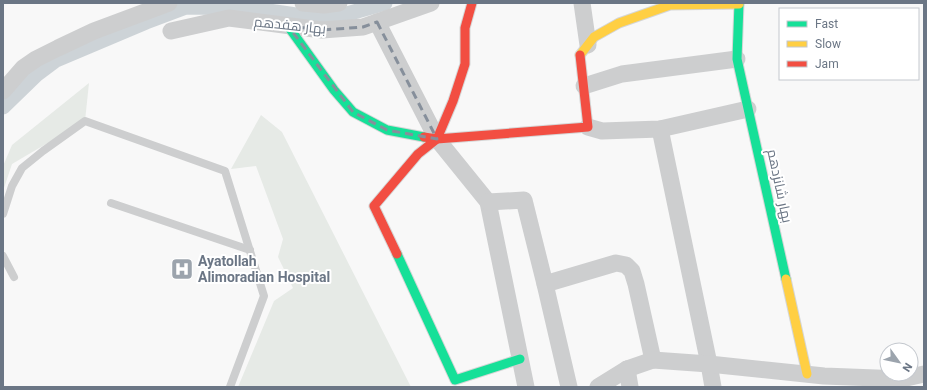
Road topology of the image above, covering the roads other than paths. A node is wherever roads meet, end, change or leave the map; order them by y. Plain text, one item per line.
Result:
1 (169, 3) edge
2 (303, 3) edge
3 (339, 3) edge
4 (431, 3) edge
5 (472, 3) edge
6 (582, 3) edge
7 (739, 4) edge
8 (662, 5) edge
9 (377, 22) junction
10 (288, 26) junction
11 (171, 31) dead end
12 (588, 45) junction
13 (737, 58) junction
14 (584, 86) junction
15 (3, 91) edge
16 (748, 109) junction
17 (588, 127) junction
18 (660, 129) junction
19 (437, 139) junction
20 (488, 202) junction
21 (111, 203) dead end
22 (3, 214) edge
23 (250, 250) junction
24 (3, 256) edge
25 (14, 277) dead end
26 (545, 284) junction
27 (520, 359) junction
28 (653, 360) junction
29 (709, 364) junction
30 (626, 369) junction
31 (807, 374) junction
32 (924, 374) edge
33 (230, 387) edge
34 (526, 387) edge
35 (569, 387) edge
36 (598, 387) edge
37 (630, 387) edge
38 (713, 387) edge

1 - 15 street
2 - 3 street
4 - 9 street, بهار هفدهم
5 - 19 street
6 - 12 street
7 - 8 street
7 - 13 street, بهار شانزدهم
8 - 12 street
9 - 10 street, بهار هفدهم
9 - 19 street
10 - 11 street, بهار هفدهم
10 - 19 street
12 - 14 street
13 - 14 street
13 - 16 street, بهار شانزدهم
14 - 17 street
16 - 18 street
16 - 31 street, بهار شانزدهم
17 - 18 street
17 - 19 street
18 - 29 street
19 - 20 street
19 - 27 street
20 - 26 street
20 - 27 street
21 - 23 lane
22 - 23 lane
23 - 33 lane
24 - 25 lane
26 - 28 street
26 - 35 street
27 - 34 street
28 - 29 street
28 - 30 street
29 - 31 street
29 - 38 street
30 - 36 street
30 - 37 street
31 - 32 street

